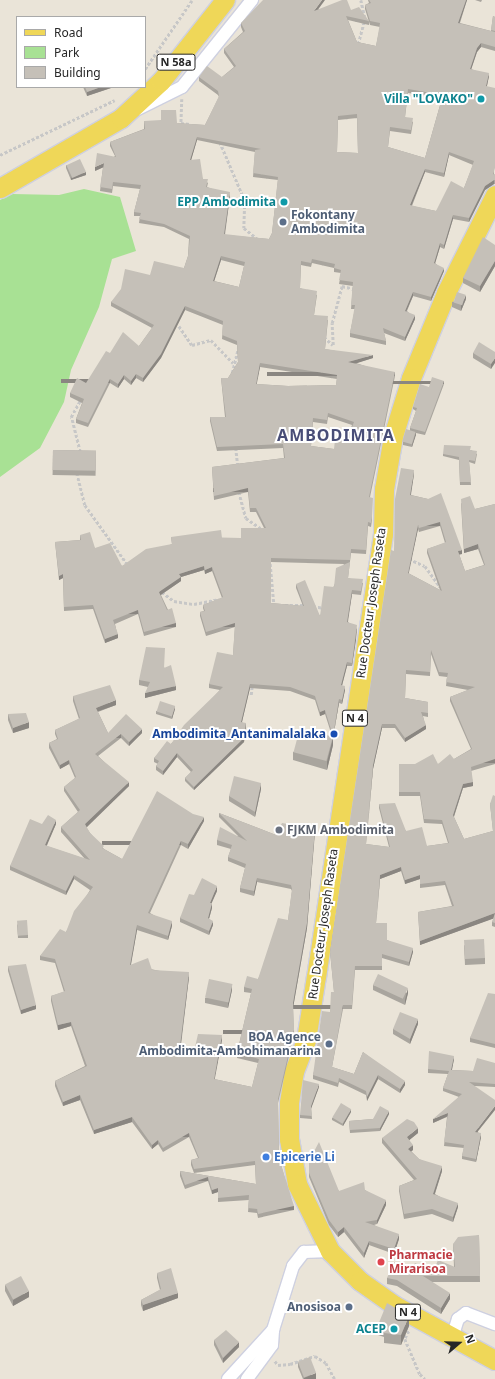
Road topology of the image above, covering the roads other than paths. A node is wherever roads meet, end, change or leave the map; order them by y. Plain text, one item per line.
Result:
1 (225, 0) edge
2 (252, 0) edge
3 (121, 118) junction
4 (0, 188) edge
5 (495, 195) edge
6 (330, 1251) junction
7 (495, 1324) edge
8 (273, 1330) junction
9 (453, 1335) junction
10 (495, 1360) edge
11 (228, 1379) edge
12 (247, 1379) edge

1 - 3 main road, N 58a
2 - 3 street
3 - 4 main road, N 58a
5 - 6 main road, Rue Docteur Joseph Raseta / N 4
6 - 8 street
6 - 9 main road, Rue Docteur Joseph Raseta / N 4
7 - 9 street
8 - 11 street
8 - 12 street
9 - 10 main road, Rue Docteur Joseph Raseta / N 4

